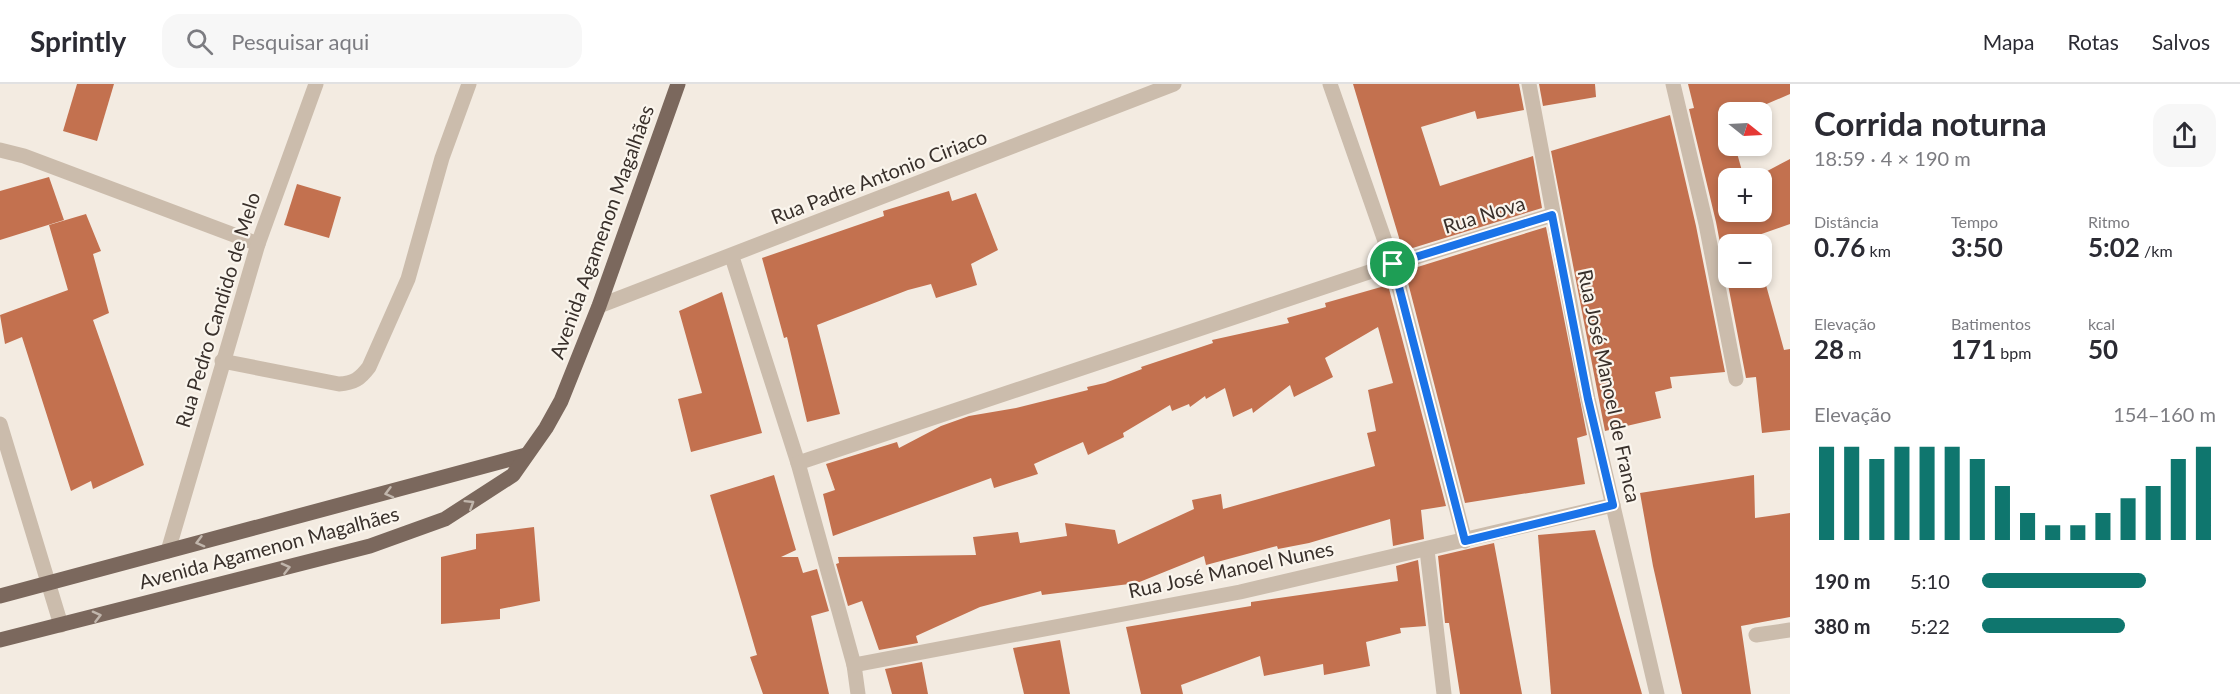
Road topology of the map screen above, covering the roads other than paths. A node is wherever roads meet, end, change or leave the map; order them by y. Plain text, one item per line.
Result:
1 (316, 84) edge
2 (470, 84) edge
3 (678, 84) edge
4 (1174, 84) edge
5 (1330, 84) edge
6 (1529, 84) edge
7 (1673, 84) edge
8 (1158, 87) edge
9 (0, 150) edge
10 (1552, 215) junction
11 (258, 244) junction
12 (732, 257) junction
13 (1393, 264) junction
14 (599, 306) junction
15 (222, 362) junction
16 (1736, 379) dead end
17 (0, 424) edge
18 (526, 455) junction
19 (798, 463) junction
20 (1613, 505) junction
21 (1465, 541) junction
22 (1428, 550) junction
23 (168, 551) junction
24 (48, 583) junction
25 (0, 596) edge
26 (61, 625) junction
27 (1790, 630) edge
28 (1756, 635) dead end
29 (0, 640) edge
30 (854, 665) junction
31 (858, 694) edge
32 (1444, 694) edge
33 (1656, 694) edge

1 - 11 street, Rua Pedro Candido de Melo
2 - 15 street
3 - 14 main road, Avenida Agamenon Magalhães
4 - 8 street, Rua Padre Antonio Ciriaco
5 - 13 street
6 - 10 street, Rua José Manoel de Franca
7 - 16 street
8 - 12 street, Rua Padre Antonio Ciriaco
9 - 11 street
10 - 13 street, Rua Nova
10 - 20 street, Rua José Manoel de Franca
11 - 15 street, Rua Pedro Candido de Melo
12 - 14 street, Rua Padre Antonio Ciriaco
12 - 19 street
13 - 19 street, Rua Nova
13 - 21 street
14 - 18 main road, Avenida Agamenon Magalhães
15 - 23 street, Rua Pedro Candido de Melo
17 - 24 street
18 -> 23 main road, Avenida Agamenon Magalhães
26 -> 18 main road, Avenida Agamenon Magalhães
19 - 30 street
20 - 21 street, Rua José Manoel Nunes
20 - 33 street, Rua José Manoel de Franca
21 - 22 street, Rua José Manoel Nunes
22 - 30 street, Rua José Manoel Nunes
22 - 32 street
23 - 24 main road, Avenida Agamenon Magalhães
24 - 25 main road, Avenida Agamenon Magalhães
24 - 26 street
26 - 29 main road, Avenida Agamenon Magalhães
27 - 28 street
30 - 31 street

